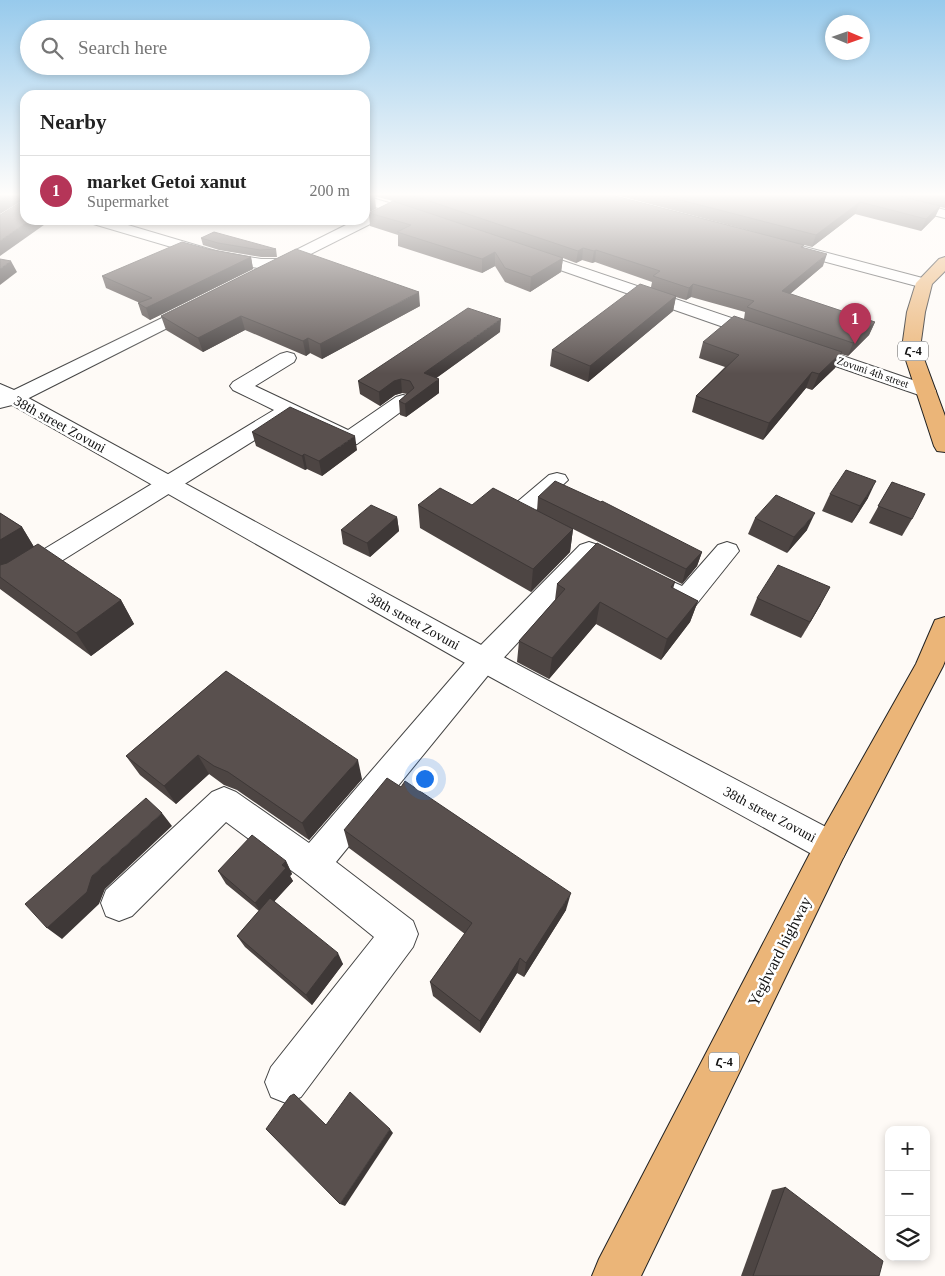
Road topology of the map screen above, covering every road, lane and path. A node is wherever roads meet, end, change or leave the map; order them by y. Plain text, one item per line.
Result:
1 (212, 255) edge
2 (300, 255) edge
3 (530, 255) edge
4 (813, 255) edge
5 (945, 262) edge
6 (281, 264) junction
7 (254, 277) edge
8 (924, 283) junction
9 (210, 300) edge
10 (287, 358) dead end
11 (926, 390) junction
12 (5, 397) edge
13 (402, 401) edge
14 (288, 410) junction
15 (945, 446) edge
16 (557, 480) edge
17 (168, 484) junction
18 (727, 550) dead end
19 (634, 572) edge
20 (14, 579) edge
21 (945, 627) edge
22 (484, 660) junction
23 (831, 848) junction
24 (312, 865) junction
25 (119, 903) dead end
26 (286, 1082) dead end
27 (616, 1276) edge

1 - 6 street
2 - 6 street
3 - 11 street, Zovuni 4th street
4 - 8 street
5 - 8 main road, Հ-4
6 - 7 street
8 - 11 main road, Հ-4
9 - 12 street
10 - 14 street
11 - 15 main road, Հ-4
12 - 17 street, 38th street Zovuni
13 - 14 street
14 - 17 street
16 - 22 street
17 - 20 street
17 - 22 street, 38th street Zovuni
18 - 19 street
21 - 23 main road, Yeghvard highway / Հ-4
22 - 23 street, 38th street Zovuni
22 - 24 street
23 - 27 main road, Yeghvard highway / Հ-4
24 - 25 street
24 - 26 street

